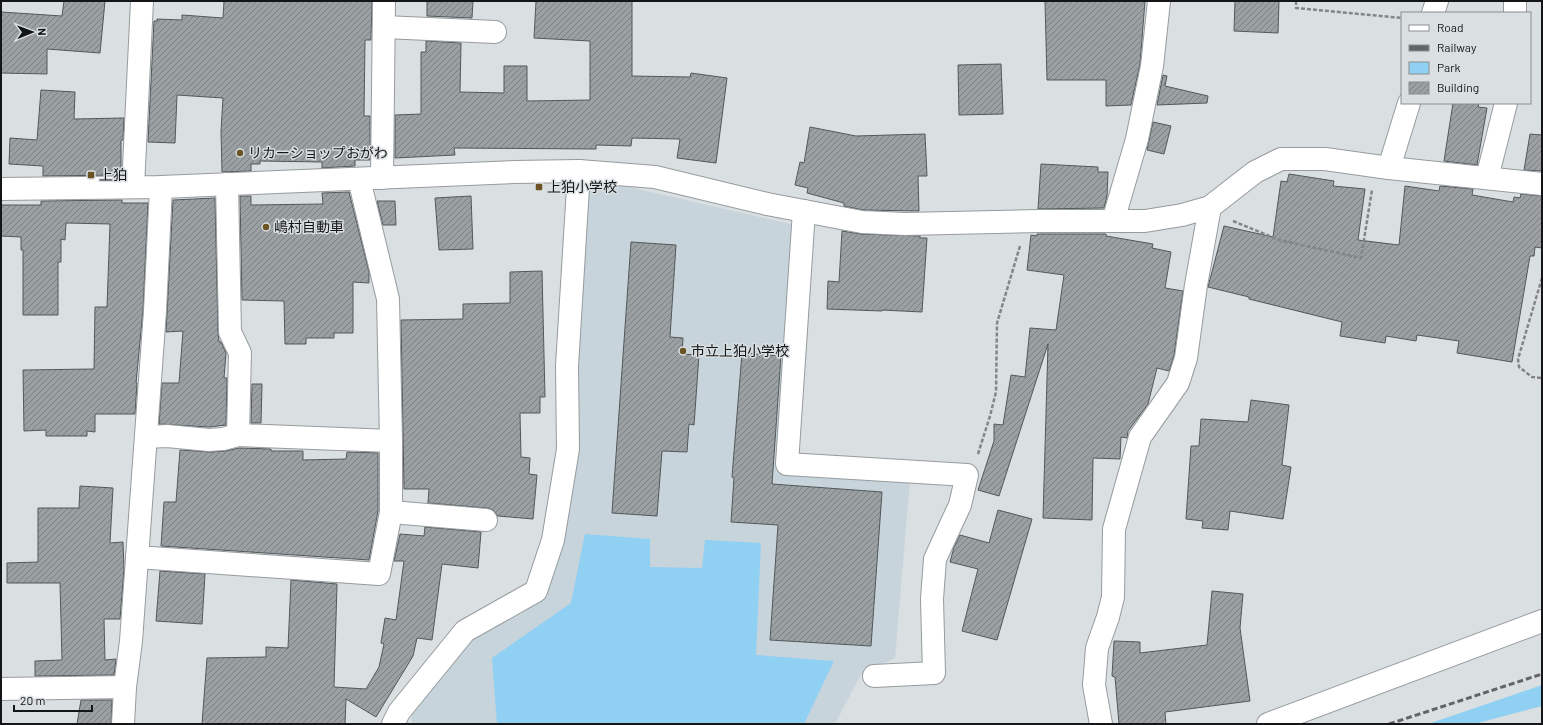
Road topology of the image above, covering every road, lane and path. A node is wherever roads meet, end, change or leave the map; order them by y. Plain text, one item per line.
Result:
1 (142, 1) edge
2 (384, 1) edge
3 (1159, 1) edge
4 (1296, 1) edge
5 (1437, 1) edge
6 (1515, 1) edge
7 (1433, 12) edge
8 (1515, 12) edge
9 (1401, 18) edge
10 (384, 27) junction
11 (495, 32) dead end
12 (1410, 104) edge
13 (1506, 104) edge
14 (1382, 167) junction
15 (579, 171) junction
16 (382, 178) junction
17 (1487, 178) junction
18 (359, 179) junction
19 (228, 184) junction
20 (1542, 184) edge
21 (133, 187) junction
22 (161, 187) junction
23 (1, 189) edge
24 (1210, 207) junction
25 (804, 211) junction
26 (1027, 221) junction
27 (1113, 221) junction
28 (1542, 278) edge
29 (1542, 378) edge
30 (238, 435) junction
31 (146, 437) junction
32 (392, 441) junction
33 (968, 475) junction
34 (390, 512) junction
35 (486, 520) dead end
36 (138, 557) junction
37 (1542, 621) edge
38 (874, 676) dead end
39 (125, 687) junction
40 (1, 689) edge
41 (123, 724) edge
42 (393, 724) edge
43 (1101, 724) edge
44 (1268, 724) edge

1 - 21 street
2 - 10 street
3 - 27 street
4 - 9 path
5 - 7 street
6 - 8 street
10 - 11 street
10 - 16 street
12 - 14 street
13 - 17 street
14 - 17 street
14 - 24 street
14 - 24 path
15 - 16 street
15 - 25 street
15 - 42 street
16 - 18 street
17 - 20 street
18 - 19 street
18 - 32 street
19 - 22 street
19 - 30 street
21 - 22 street
21 - 23 street
22 - 31 street
24 - 27 street
24 - 43 street
25 - 26 street
25 - 33 street
26 - 27 street
26 - 33 path
28 - 29 path
30 - 31 street
30 - 32 street
31 - 36 street
32 - 34 street
33 - 38 street
34 - 35 street
34 - 36 street
36 - 39 street
37 - 44 street
39 - 40 street
39 - 41 street

